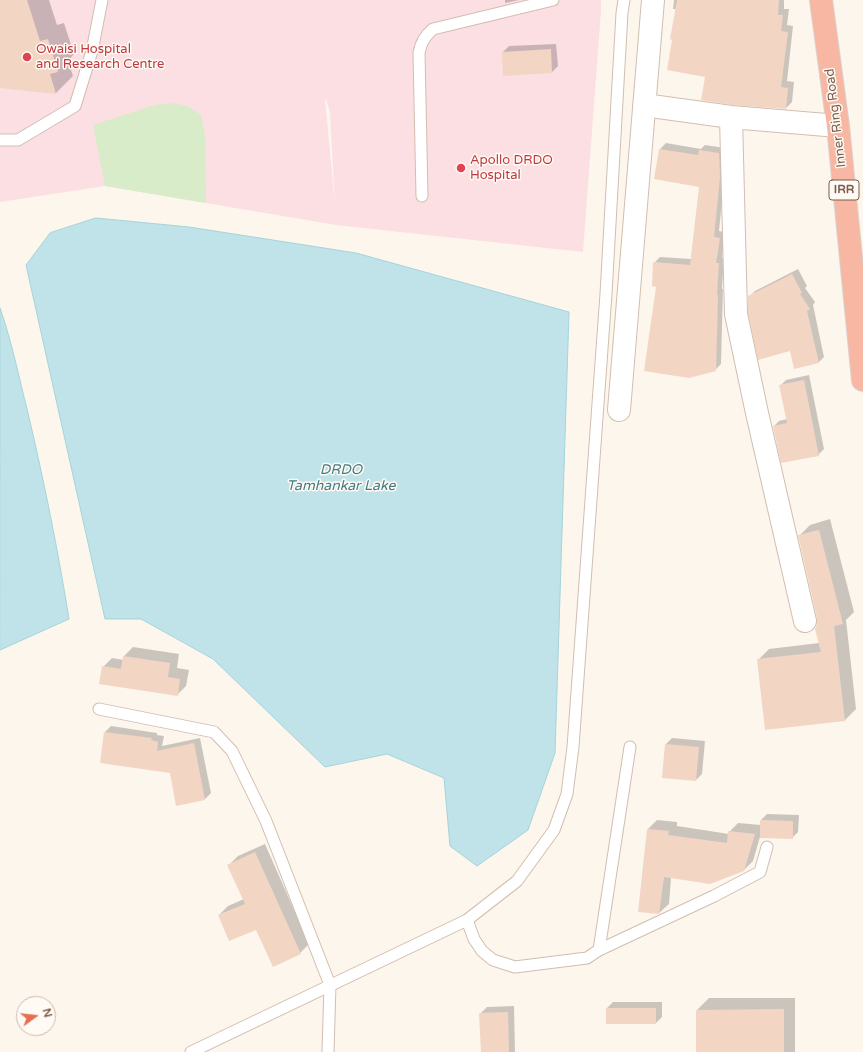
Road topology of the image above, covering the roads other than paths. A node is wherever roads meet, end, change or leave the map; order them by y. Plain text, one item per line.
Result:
1 (102, 0) edge
2 (553, 0) edge
3 (624, 0) edge
4 (653, 0) edge
5 (822, 0) edge
6 (644, 105) junction
7 (731, 117) junction
8 (838, 126) junction
9 (0, 140) edge
10 (422, 196) dead end
11 (863, 380) edge
12 (619, 410) dead end
13 (805, 621) dead end
14 (99, 709) dead end
15 (630, 747) dead end
16 (767, 847) dead end
17 (467, 920) junction
18 (599, 950) junction
19 (330, 985) junction
20 (190, 1052) edge
21 (328, 1052) edge

1 - 9 lane
2 - 10 lane
3 - 17 lane
4 - 6 street
5 - 8 highway, Inner Ring Road / IRR
6 - 7 street
6 - 12 street
7 - 8 street
7 - 13 street
8 - 11 highway, Inner Ring Road / IRR
14 - 19 lane
15 - 18 lane
16 - 18 lane
17 - 18 lane
17 - 19 lane
19 - 20 lane
19 - 21 lane

